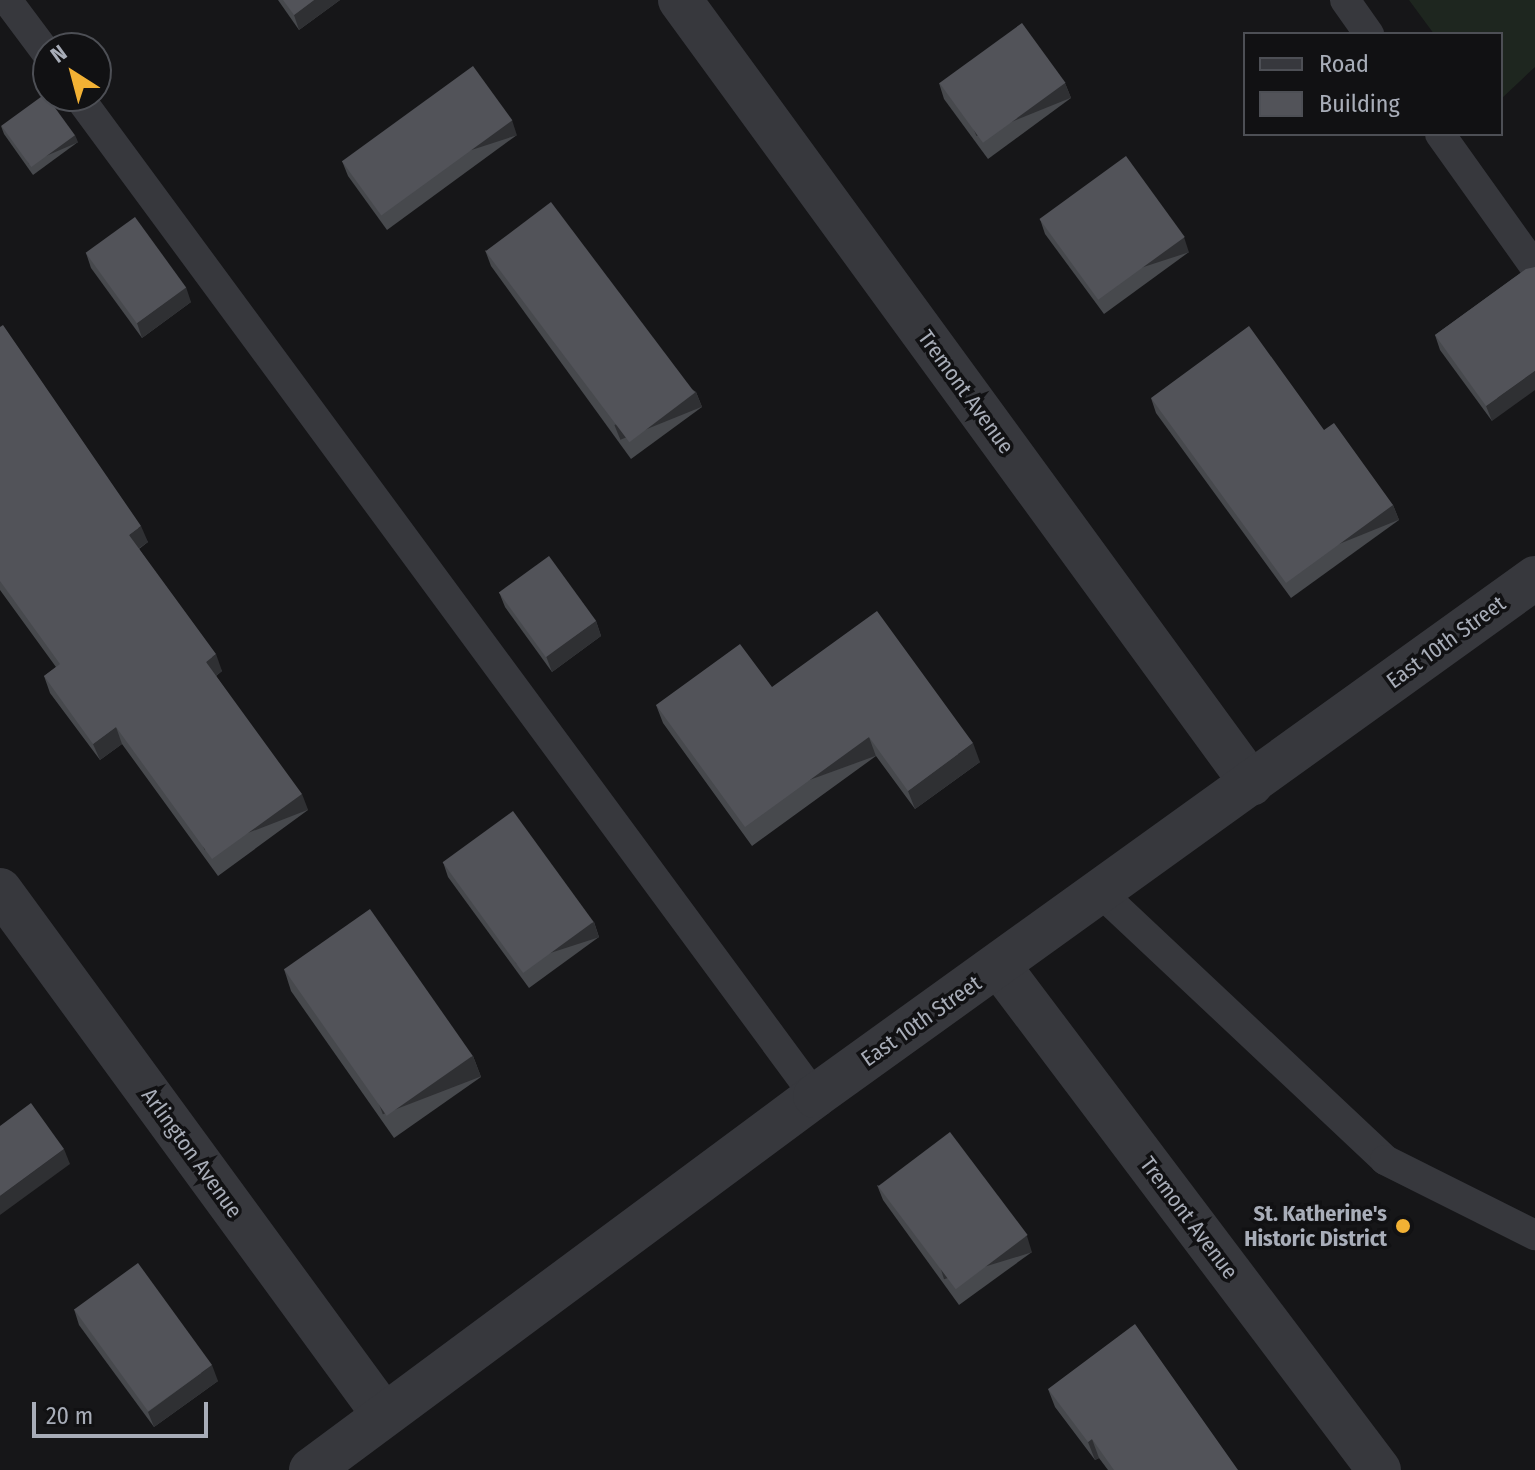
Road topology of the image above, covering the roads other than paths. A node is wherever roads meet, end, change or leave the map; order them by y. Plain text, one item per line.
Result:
1 (7, 0) edge
2 (680, 0) edge
3 (1345, 0) edge
4 (1368, 32) edge
5 (32, 34) edge
6 (90, 112) edge
7 (1441, 136) edge
8 (1535, 267) edge
9 (1535, 578) edge
10 (1252, 784) junction
11 (0, 890) edge
12 (1101, 893) junction
13 (999, 966) junction
14 (815, 1096) junction
15 (1535, 1235) edge
16 (384, 1415) junction
17 (311, 1470) edge
18 (1379, 1470) edge

1 - 5 lane
2 - 10 street, Tremont Avenue
3 - 4 lane
6 - 14 lane
7 - 8 lane
9 - 10 street, East 10th Street
10 - 12 street, East 10th Street
11 - 16 street, Arlington Avenue
12 - 13 street, East 10th Street
12 - 15 lane
13 - 14 street, East 10th Street
13 - 18 street, Tremont Avenue
14 - 16 street, East 10th Street
16 - 17 street, East 10th Street

